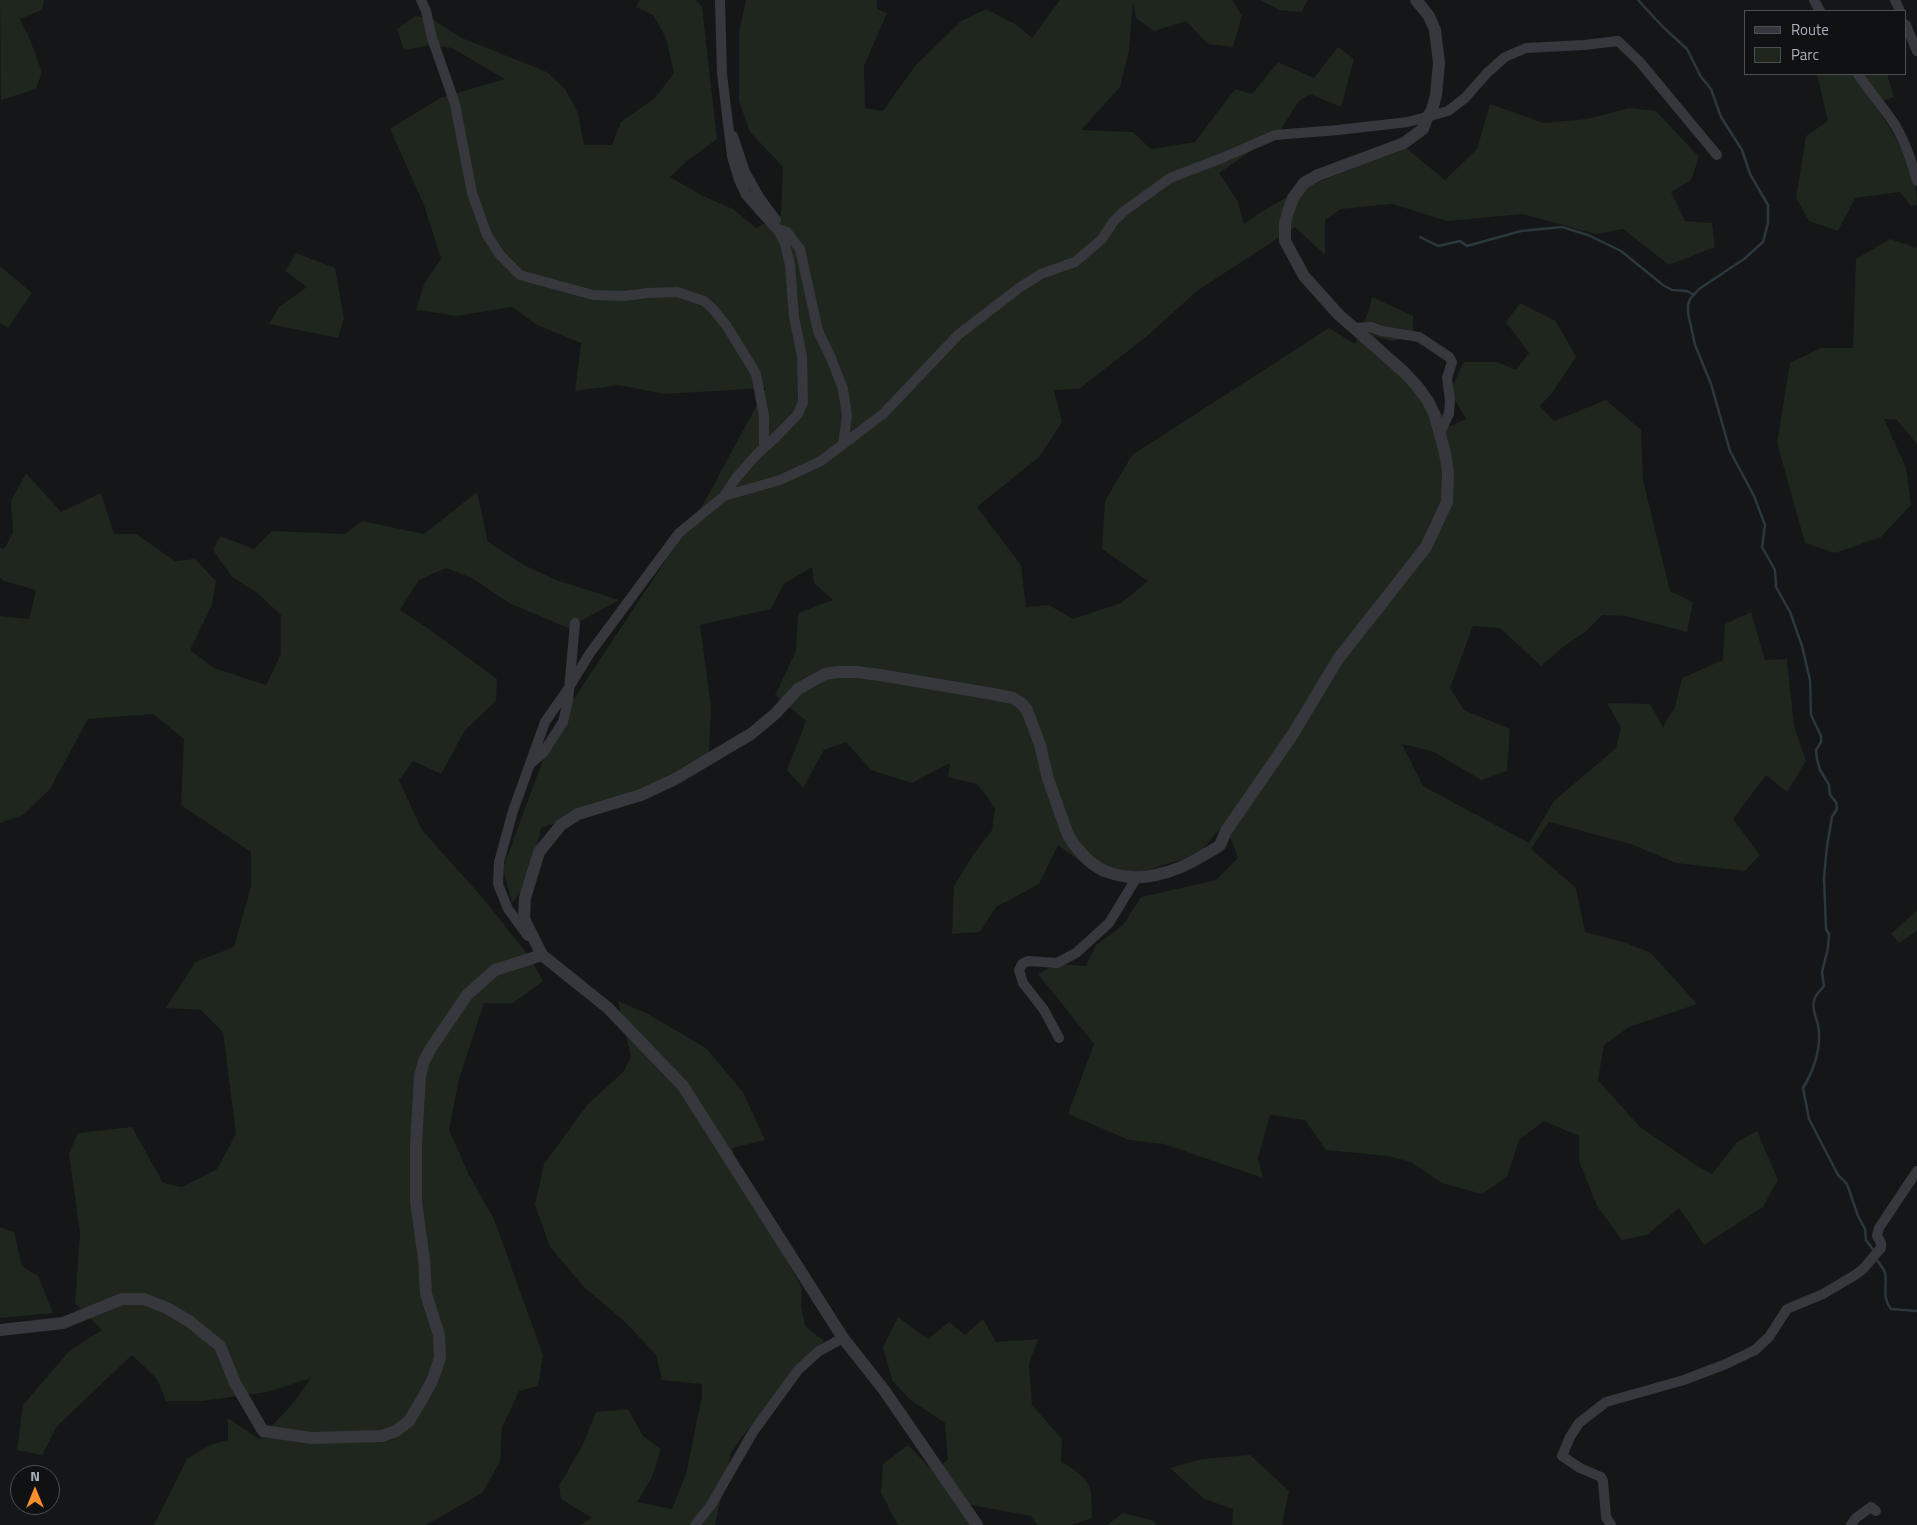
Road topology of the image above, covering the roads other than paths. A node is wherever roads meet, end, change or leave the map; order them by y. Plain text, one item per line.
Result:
1 (420, 0) edge
2 (720, 0) edge
3 (1416, 0) edge
4 (1907, 28) edge
5 (1917, 52) edge
6 (1859, 75) edge
7 (1427, 118) junction
8 (1717, 154) dead end
9 (1917, 181) edge
10 (782, 230) junction
11 (1354, 328) junction
12 (1440, 432) junction
13 (844, 444) junction
14 (764, 447) junction
15 (724, 496) junction
16 (575, 623) dead end
17 (568, 689) junction
18 (529, 764) junction
19 (1137, 877) junction
20 (542, 955) junction
21 (1059, 1038) dead end
22 (1917, 1171) edge
23 (0, 1330) edge
24 (843, 1338) junction
25 (1876, 1511) dead end
26 (695, 1525) edge
27 (977, 1525) edge
28 (1611, 1525) edge
29 (1851, 1525) edge

1 - 14 street
2 - 10 street
3 - 7 street
4 - 5 street
6 - 9 street
7 - 8 street
7 - 11 street
7 - 13 street
10 - 13 street
10 - 14 street
11 - 12 street
11 - 12 street
12 - 19 street
13 - 15 street
14 - 15 street
15 - 17 street
16 - 17 street
17 - 18 street
17 - 18 street
18 - 20 street
19 - 20 street
19 - 21 street
20 - 23 street
20 - 24 street
22 - 28 street
24 - 26 street
24 - 27 street
25 - 29 street

